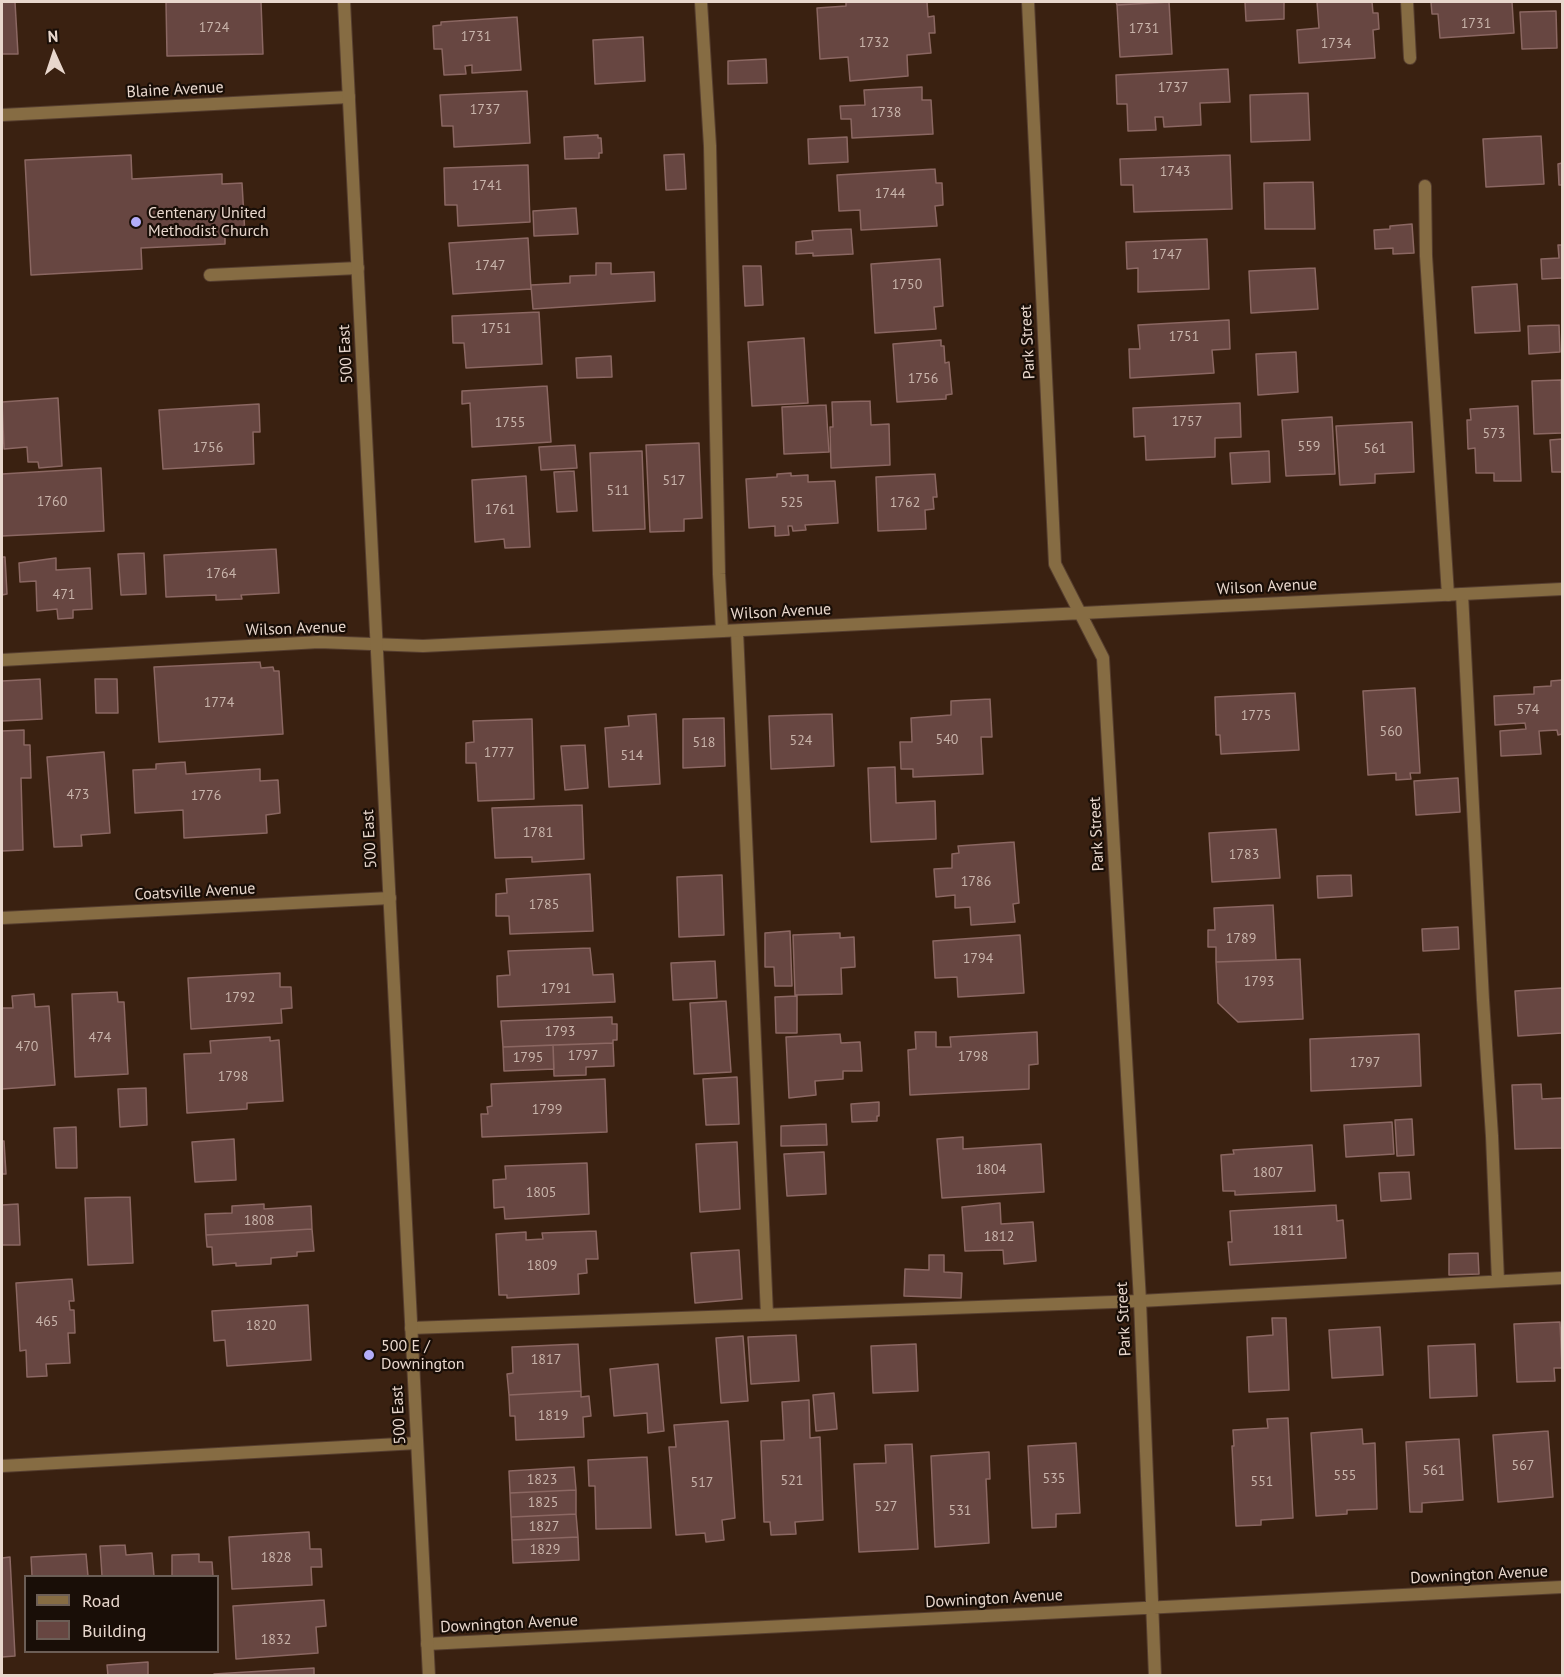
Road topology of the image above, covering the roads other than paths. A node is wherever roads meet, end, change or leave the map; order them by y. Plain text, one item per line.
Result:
1 (345, 2) edge
2 (701, 2) edge
3 (1028, 2) edge
4 (1407, 2) edge
5 (1410, 58) dead end
6 (349, 97) junction
7 (2, 115) edge
8 (1425, 186) dead end
9 (358, 268) junction
10 (210, 275) dead end
11 (1563, 589) edge
12 (1462, 594) junction
13 (1448, 595) junction
14 (1079, 612) junction
15 (722, 631) junction
16 (737, 631) junction
17 (377, 644) junction
18 (2, 660) edge
19 (390, 898) junction
20 (2, 918) edge
21 (1563, 1278) edge
22 (1498, 1281) junction
23 (1140, 1301) junction
24 (767, 1315) junction
25 (411, 1328) junction
26 (417, 1443) junction
27 (2, 1466) edge
28 (1563, 1587) edge
29 (1153, 1608) junction
30 (427, 1644) junction
31 (429, 1676) edge
32 (1155, 1676) edge

1 - 6 street, 500 East
2 - 15 street
3 - 14 street, Park Street
4 - 5 street
6 - 7 street, Blaine Avenue
6 - 9 street, 500 East
8 - 13 street
9 - 10 street
9 - 17 street, 500 East
11 - 12 street, Wilson Avenue
12 - 13 street, Wilson Avenue
12 - 22 street
13 - 14 street, Wilson Avenue
14 - 16 street, Wilson Avenue
14 - 23 street, Park Street
15 - 16 street, Wilson Avenue
15 - 17 street, Wilson Avenue
16 - 24 street
17 - 18 street, Wilson Avenue
17 - 19 street, 500 East
19 - 20 street, Coatsville Avenue
19 - 25 street, 500 East
21 - 22 street
22 - 23 street
23 - 24 street
23 - 29 street, Park Street
24 - 25 street
25 - 26 street, 500 East
26 - 27 street
26 - 30 street, 500 East
28 - 29 street, Downington Avenue
29 - 30 street, Downington Avenue
29 - 32 street, Park Street
30 - 31 street, 500 East

